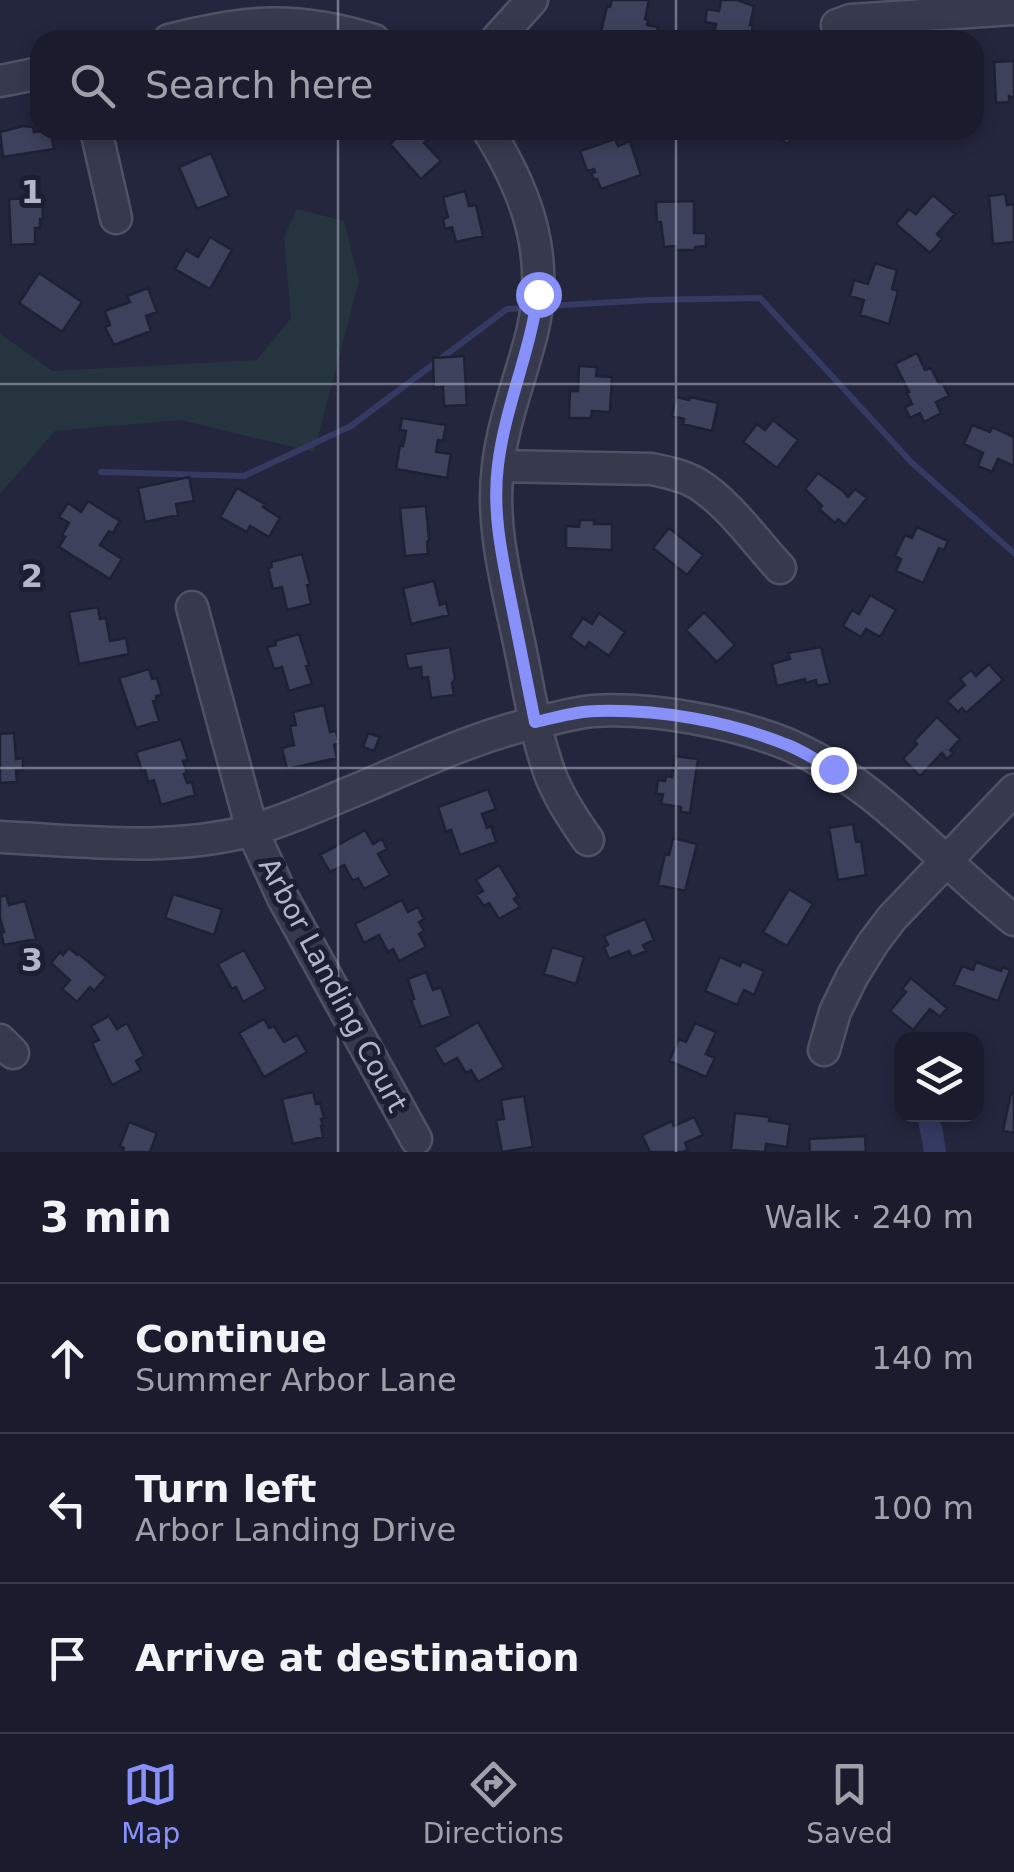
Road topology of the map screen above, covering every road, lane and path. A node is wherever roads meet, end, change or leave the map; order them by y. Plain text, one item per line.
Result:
1 (532, 0) edge
2 (1014, 9) edge
3 (836, 25) dead end
4 (211, 30) edge
5 (340, 30) edge
6 (505, 30) edge
7 (30, 74) edge
8 (0, 81) edge
9 (98, 140) edge
10 (494, 140) edge
11 (116, 218) dead end
12 (498, 466) junction
13 (780, 568) dead end
14 (192, 607) dead end
15 (535, 722) junction
16 (1014, 790) edge
17 (252, 830) junction
18 (0, 837) edge
19 (588, 840) dead end
20 (946, 862) junction
21 (1014, 920) edge
22 (824, 1050) dead end
23 (416, 1139) dead end

1 - 6 street
2 - 3 street
4 - 5 street
7 - 8 street
9 - 11 street
10 - 12 street
12 - 13 street
12 - 15 street
14 - 17 street, Arbor Landing Court
15 - 17 street
15 - 19 street
15 - 20 street
16 - 20 street
17 - 18 street
17 - 23 street, Arbor Landing Court
20 - 21 street
20 - 22 street

